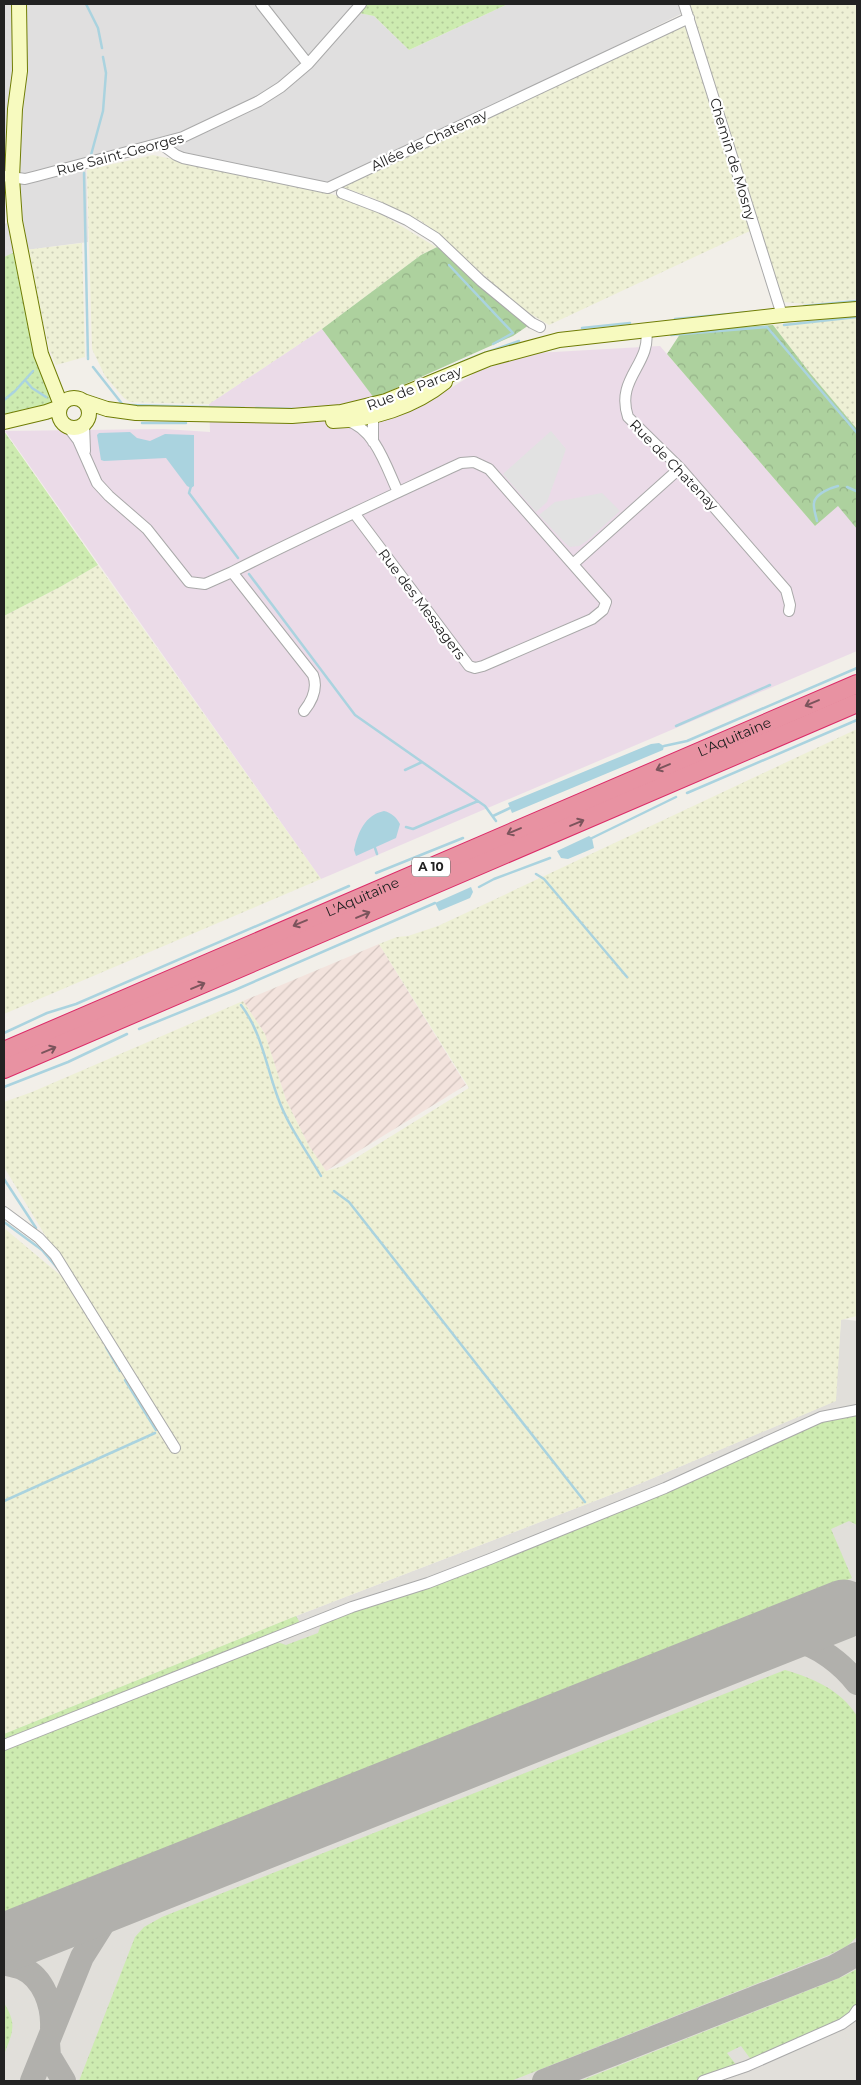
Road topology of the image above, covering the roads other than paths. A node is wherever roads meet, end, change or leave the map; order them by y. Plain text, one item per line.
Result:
1 (19, 4) edge
2 (261, 4) edge
3 (361, 4) edge
4 (684, 4) edge
5 (689, 18) junction
6 (308, 64) junction
7 (161, 144) junction
8 (8, 177) edge
9 (336, 191) junction
10 (857, 309) edge
11 (782, 315) junction
12 (540, 327) dead end
13 (646, 330) junction
14 (41, 354) junction
15 (467, 367) junction
16 (79, 399) junction
17 (61, 406) junction
18 (136, 413) junction
19 (21, 418) junction
20 (363, 418) junction
21 (4, 422) edge
22 (85, 423) junction
23 (66, 425) junction
24 (87, 462) junction
25 (680, 468) junction
26 (398, 492) junction
27 (354, 513) junction
28 (573, 564) junction
29 (232, 572) junction
30 (789, 611) dead end
31 (857, 684) edge
32 (857, 703) edge
33 (304, 711) dead end
34 (4, 1051) edge
35 (4, 1070) edge
36 (4, 1212) edge
37 (857, 1410) edge
38 (175, 1448) dead end
39 (4, 1745) edge
40 (857, 2010) edge
41 (703, 2081) edge

1 - 8 street
2 - 6 street
3 - 6 street, Rue Saint-Georges
4 - 5 street, Chemin de Mosny
5 - 9 street, Allée de Chatenay
5 - 11 street, Chemin de Mosny
6 - 7 street, Rue Saint-Georges
7 - 8 street, Rue Saint-Georges
7 - 9 street
8 - 14 street
9 - 12 street
10 - 11 street
11 - 13 street
13 - 15 street
13 - 25 street, Rue de Chatenay
14 - 16 street
14 - 17 street
15 - 20 street, Rue de Parcay
15 - 20 street, Rue de Parcay
16 - 17 street
16 - 18 street, Rue de Parcay
16 - 22 street
17 - 19 street
17 - 23 street
18 - 20 street, Rue de Parcay
18 - 22 street, Rue de Parcay
19 - 21 street
19 - 23 street
20 - 26 street
22 - 23 street
22 - 24 street
23 - 24 street
24 - 29 street
25 - 28 street
25 - 30 street, Rue de Chatenay
26 - 27 street
26 - 28 street
27 - 28 street, Rue des Messagers
27 - 29 street
29 - 33 street
31 -> 34 highway, L'Aquitaine / A 10
35 -> 32 highway, L'Aquitaine / A 10
36 - 38 street
37 - 39 street
40 - 41 street

